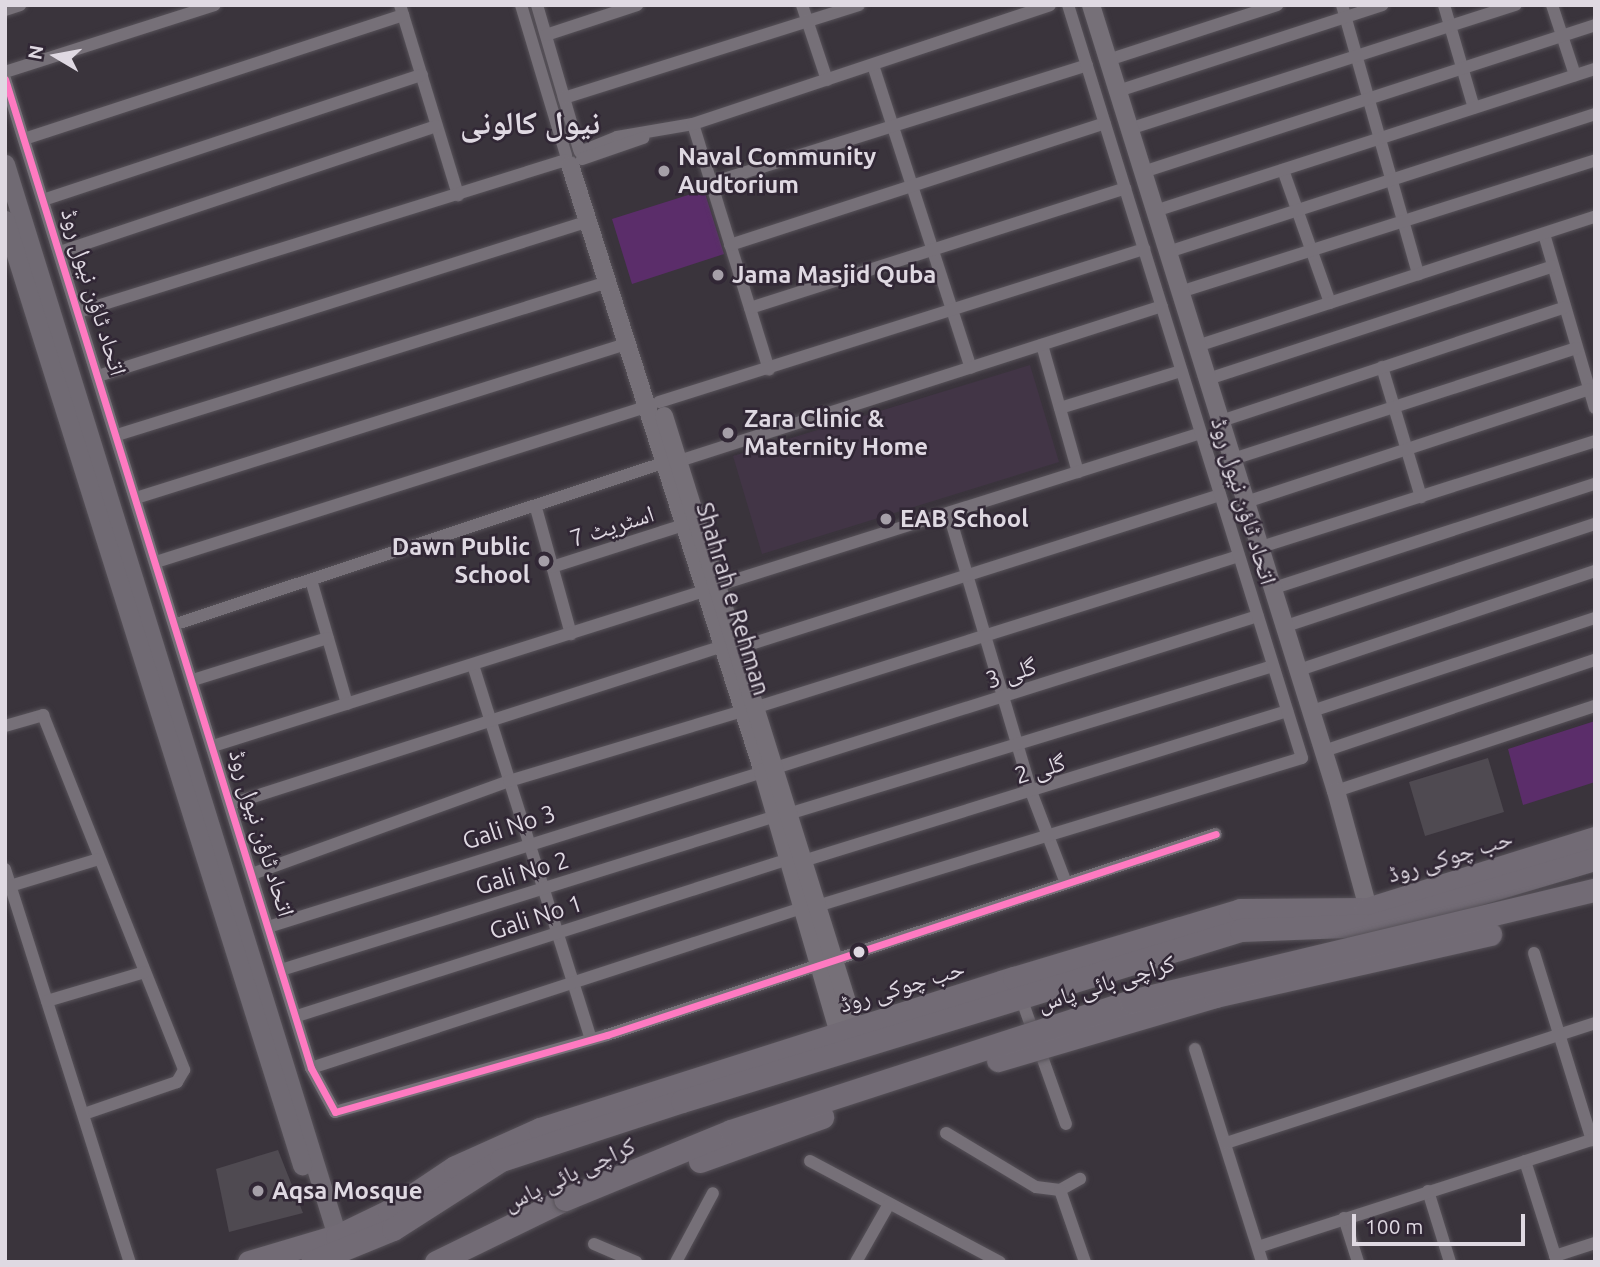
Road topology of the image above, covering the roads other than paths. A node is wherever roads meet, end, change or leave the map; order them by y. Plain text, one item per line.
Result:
1 (20, 5) edge
2 (215, 5) edge
3 (521, 5) edge
4 (537, 5) edge
5 (638, 5) edge
6 (802, 5) edge
7 (859, 5) edge
8 (1050, 5) edge
9 (1068, 5) edge
10 (1277, 5) edge
11 (1382, 5) edge
12 (1444, 5) edge
13 (1516, 5) edge
14 (1552, 5) edge
15 (1093, 6) edge
16 (5, 10) edge
17 (402, 10) edge
18 (1344, 11) edge
19 (807, 22) junction
20 (1595, 25) edge
21 (1450, 26) junction
22 (546, 34) junction
23 (1562, 36) junction
24 (1357, 56) junction
25 (1108, 60) junction
26 (873, 65) junction
27 (1087, 65) junction
28 (1462, 68) junction
29 (1595, 69) edge
30 (5, 72) edge
31 (422, 75) junction
32 (1575, 75) junction
33 (5, 79) edge
34 (827, 80) junction
35 (1118, 92) junction
36 (564, 98) junction
37 (1368, 99) junction
38 (1474, 108) junction
39 (1595, 114) edge
40 (1105, 123) junction
41 (693, 124) junction
42 (437, 126) junction
43 (892, 126) junction
44 (1129, 129) junction
45 (1380, 138) junction
46 (24, 139) junction
47 (575, 158) junction
48 (1595, 160) edge
49 (5, 164) edge
50 (1283, 170) junction
51 (1143, 172) junction
52 (1391, 180) junction
53 (711, 183) junction
54 (912, 186) junction
55 (1125, 188) junction
56 (458, 195) junction
57 (43, 200) junction
58 (1297, 210) junction
59 (1155, 211) junction
60 (1595, 217) edge
61 (5, 220) edge
62 (589, 221) junction
63 (1403, 221) junction
64 (1544, 234) junction
65 (730, 245) junction
66 (1144, 249) junction
67 (933, 250) junction
68 (1311, 250) junction
69 (60, 252) junction
70 (1168, 252) junction
71 (1553, 266) junction
72 (1418, 274) junction
73 (608, 282) junction
74 (1180, 292) junction
75 (1330, 303) junction
76 (1162, 306) junction
77 (1565, 307) junction
78 (750, 308) junction
79 (953, 310) junction
80 (78, 312) junction
81 (629, 343) junction
82 (1042, 345) junction
83 (1197, 346) junction
84 (1577, 348) junction
85 (1382, 367) junction
86 (971, 368) junction
87 (769, 369) junction
88 (1181, 371) junction
89 (98, 376) junction
90 (1208, 379) junction
91 (1589, 388) junction
92 (654, 404) junction
93 (1394, 407) junction
94 (1060, 408) junction
95 (1595, 408) edge
96 (1221, 421) junction
97 (1201, 433) junction
98 (117, 435) junction
99 (1595, 441) edge
100 (1407, 449) junction
101 (1233, 459) junction
102 (672, 461) junction
103 (1078, 472) junction
104 (1595, 484) edge
105 (1220, 495) junction
106 (1421, 497) junction
107 (136, 498) junction
108 (1246, 502) junction
109 (536, 508) junction
110 (949, 514) junction
111 (1595, 524) edge
112 (684, 525) junction
113 (1261, 547) junction
114 (1239, 556) junction
115 (156, 562) junction
116 (552, 567) junction
117 (1595, 571) edge
118 (967, 575) junction
119 (311, 580) junction
120 (712, 588) junction
121 (1274, 588) junction
122 (1258, 616) junction
123 (1595, 618) edge
124 (176, 624) junction
125 (1286, 626) junction
126 (571, 634) junction
127 (985, 635) junction
128 (328, 638) junction
129 (728, 648) junction
130 (1595, 660) edge
131 (473, 665) junction
132 (1273, 666) junction
133 (1299, 670) junction
134 (193, 680) junction
135 (1003, 698) junction
136 (347, 704) junction
137 (1595, 706) edge
138 (748, 709) junction
139 (1287, 711) junction
140 (1312, 711) junction
141 (492, 719) junction
142 (5, 726) edge
143 (1017, 745) junction
144 (213, 746) junction
145 (1324, 751) junction
146 (769, 770) junction
147 (509, 781) junction
148 (1336, 790) junction
149 (1032, 794) junction
150 (231, 804) junction
151 (782, 815) junction
152 (1216, 834) dead end
153 (1051, 836) junction
154 (1595, 838) edge
155 (528, 842) junction
156 (99, 859) junction
157 (1595, 859) edge
158 (796, 860) junction
159 (5, 869) edge
160 (252, 874) junction
161 (1066, 883) junction
162 (10, 886) junction
163 (542, 888) junction
164 (1595, 890) edge
165 (811, 907) junction
166 (1595, 907) edge
167 (1370, 917) junction
168 (268, 927) junction
169 (557, 932) junction
170 (1534, 953) dead end
171 (826, 958) junction
172 (281, 970) junction
173 (145, 972) junction
174 (574, 985) junction
175 (1017, 987) junction
176 (47, 1001) junction
177 (297, 1016) junction
178 (1595, 1023) edge
179 (1559, 1035) junction
180 (592, 1039) junction
181 (850, 1039) junction
182 (1195, 1049) dead end
183 (311, 1068) junction
184 (84, 1114) junction
185 (1066, 1124) dead end
186 (946, 1133) dead end
187 (1594, 1140) edge
188 (1226, 1143) junction
189 (810, 1161) dead end
190 (1525, 1161) junction
191 (1080, 1179) dead end
192 (1059, 1190) junction
193 (1428, 1191) junction
194 (713, 1193) dead end
195 (889, 1204) junction
196 (567, 1207) junction
197 (1344, 1218) junction
198 (1595, 1243) edge
199 (594, 1244) dead end
200 (1258, 1247) junction
201 (330, 1249) edge
202 (1556, 1259) edge
203 (992, 1260) edge
204 (130, 1262) edge
205 (249, 1262) edge
206 (436, 1262) edge
207 (636, 1262) edge
208 (677, 1262) edge
209 (856, 1262) edge
210 (1085, 1262) edge
211 (1262, 1262) edge
212 (1358, 1262) edge
213 (1450, 1262) edge

1 - 16 street
2 - 30 street
3 - 47 street
4 - 22 street
5 - 22 street
6 - 19 street
7 - 19 street
8 - 26 street
9 - 27 street, اتحاد ٹاؤن نیول روڈ
10 - 25 street
11 - 18 street
12 - 21 street
13 - 21 street
14 - 23 street
15 - 25 main road
17 - 31 street
17 - 46 street
18 - 24 street
18 - 35 street
19 - 34 street
19 - 36 street
20 - 23 street
21 - 24 street
21 - 28 street
22 - 36 street
23 - 28 street
23 - 32 street
24 - 37 street
24 - 44 street
25 - 35 main road
26 - 34 street
26 - 43 street
27 - 40 street, اتحاد ٹاؤن نیول روڈ
27 - 43 street
28 - 37 street
28 - 38 street
29 - 32 street
31 - 42 street
31 - 57 street
32 - 38 street
33 - 46 street, اتحاد ٹاؤن نیول روڈ
34 - 41 street
35 - 44 main road
36 - 47 street
37 - 45 street
37 - 51 street
38 - 45 street
39 - 52 street
40 - 54 street
40 - 55 street, اتحاد ٹاؤن نیول روڈ
41 - 47 street
41 - 53 street
42 - 56 street
42 - 69 street
43 - 53 street
43 - 54 street
44 - 51 main road
45 - 50 street
45 - 52 street
46 - 57 street, اتحاد ٹاؤن نیول روڈ
47 - 56 street
47 - 62 main road, Shahrah e Rehman
47 - 92 main road, Shahrah e Rehman
48 - 63 street
49 - 201 main road
50 - 58 street
50 - 59 street
51 - 59 main road
52 - 58 street
52 - 63 street
53 - 65 street
54 - 65 street
54 - 67 street
55 - 66 street, اتحاد ٹاؤن نیول روڈ
55 - 67 street
56 - 80 street
57 - 69 street, اتحاد ٹاؤن نیول روڈ
58 - 68 street
58 - 70 street
59 - 70 main road
60 - 64 street
61 - 201 main road
62 - 73 main road, Shahrah e Rehman
62 - 89 street
63 - 68 street
63 - 72 street
64 - 71 street
64 - 72 street
65 - 78 street
66 - 76 street, اتحاد ٹاؤن نیول روڈ
66 - 79 street
67 - 78 street
67 - 79 street
68 - 74 street
68 - 75 street
69 - 80 street, اتحاد ٹاؤن نیول روڈ
70 - 74 main road
71 - 77 street
71 - 90 street
72 - 75 street
73 - 81 main road, Shahrah e Rehman
73 - 98 street
74 - 83 main road
75 - 83 street
76 - 82 street
76 - 88 street, اتحاد ٹاؤن نیول روڈ
77 - 84 street
77 - 85 street
78 - 87 street
79 - 86 street
79 - 87 street
80 - 89 street, اتحاد ٹاؤن نیول روڈ
81 - 92 main road, Shahrah e Rehman
81 - 107 street
82 - 86 street
82 - 94 street
83 - 90 main road
84 - 91 street
84 - 93 street
85 - 93 street
85 - 96 street
86 - 102 street
87 - 92 street
88 - 94 street
88 - 97 street, اتحاد ٹاؤن نیول روڈ
89 - 98 street, اتحاد ٹاؤن نیول روڈ
90 - 96 main road
91 - 95 street
91 - 100 street
92 - 102 main road, Shahrah e Rehman
92 - 115 street
93 - 100 street
93 - 101 street
94 - 103 street
96 - 101 main road
97 - 103 street
97 - 105 street, اتحاد ٹاؤن نیول روڈ
98 - 107 street, اتحاد ٹاؤن نیول روڈ
99 - 106 street
100 - 106 street
100 - 108 street
101 - 108 main road
102 - 109 street
102 - 112 main road, Shahrah e Rehman
102 - 120 main road, Shahrah e Rehman
103 - 110 street
104 - 121 street
105 - 114 street, اتحاد ٹاؤن نیول روڈ
105 - 118 street
106 - 113 street
107 - 115 street, اتحاد ٹاؤن نیول روڈ
108 - 113 main road
109 - 116 street
109 - 119 street
110 - 118 street
110 - 120 street
111 - 125 street
112 - 116 street, اسٹریٹ 7
112 - 120 main road, Shahrah e Rehman
113 - 121 main road
114 - 122 street, اتحاد ٹاؤن نیول روڈ
114 - 127 street
115 - 124 street, اتحاد ٹاؤن نیول روڈ
116 - 126 street
117 - 133 street
118 - 127 street
118 - 129 street
119 - 124 street
119 - 128 street
120 - 126 street
120 - 129 main road, Shahrah e Rehman
121 - 125 main road
122 - 132 street, اتحاد ٹاؤن نیول روڈ
122 - 135 street, گلی 3
123 - 140 street
124 - 134 street, اتحاد ٹاؤن نیول روڈ
125 - 133 main road
126 - 131 street
127 - 135 street
127 - 138 street
128 - 134 street
128 - 136 street
129 - 138 main road, Shahrah e Rehman
129 - 141 street
130 - 145 street
131 - 136 street
131 - 141 street
132 - 139 street, اتحاد ٹاؤن نیول روڈ
132 - 143 street, گلی 2
133 - 140 main road
134 - 144 street, اتحاد ٹاؤن نیول روڈ
135 - 143 street
135 - 146 street, گلی 3
136 - 144 street
137 - 148 street
138 - 146 main road, Shahrah e Rehman
138 - 147 street
139 - 149 street, گلی 2
139 - 153 street, اتحاد ٹاؤن نیول روڈ
140 - 145 main road
141 - 147 street
141 - 150 street
142 - 156 street
143 - 149 street
143 - 151 street, گلی 2
144 - 150 street, اتحاد ٹاؤن نیول روڈ
145 - 148 main road
146 - 151 main road, Shahrah e Rehman
146 - 155 street, Gali No 3
147 - 155 street
147 - 160 street
148 - 167 main road
149 - 153 street
149 - 158 street, گلی 2
150 - 160 street, اتحاد ٹاؤن نیول روڈ
151 - 158 main road, Shahrah e Rehman
151 - 163 street, Gali No 2
152 - 161 street, اتحاد ٹاؤن نیول روڈ
153 - 161 street
153 - 165 street
154 - 167 highway, حب چوکی روڈ
155 - 163 street
155 - 168 street, Gali No 3
156 - 162 street
156 - 173 street
157 - 167 highway
158 - 165 main road, Shahrah e Rehman
158 - 169 street, Gali No 1
159 - 162 street
160 - 168 street, اتحاد ٹاؤن نیول روڈ
161 - 171 street, اتحاد ٹاؤن نیول روڈ
162 - 176 street
163 - 169 street
163 - 172 street, Gali No 2
164 - 196 highway, کراچی بائی پاس, bridge
165 - 171 main road, Shahrah e Rehman
165 - 174 street
166 - 196 highway, کراچی بائی پاس, bridge
167 - 175 highway
168 - 172 street, اتحاد ٹاؤن نیول روڈ
169 - 174 street
169 - 177 street, Gali No 1
170 - 179 street
171 - 180 street, اتحاد ٹاؤن نیول روڈ
171 - 181 main road, Shahrah e Rehman
172 - 177 street, اتحاد ٹاؤن نیول روڈ
173 - 176 street
173 - 184 street
174 - 180 street
174 - 183 street
175 - 181 highway
175 - 185 street
176 - 184 street
177 - 183 street, اتحاد ٹاؤن نیول روڈ
178 - 179 street
179 - 187 street
179 - 188 street
180 - 183 street, اتحاد ٹاؤن نیول روڈ
181 - 201 highway
182 - 188 street
184 - 204 street
186 - 192 street
187 - 190 street
188 - 200 street
189 - 195 street
190 - 193 street
190 - 202 street
191 - 192 street
192 - 210 street
193 - 197 street
193 - 213 street
194 - 208 street
195 - 203 street
195 - 209 street
196 - 206 highway, کراچی بائی پاس
197 - 200 street
197 - 212 street
198 - 202 street
199 - 207 street
200 - 211 street
201 - 205 highway

